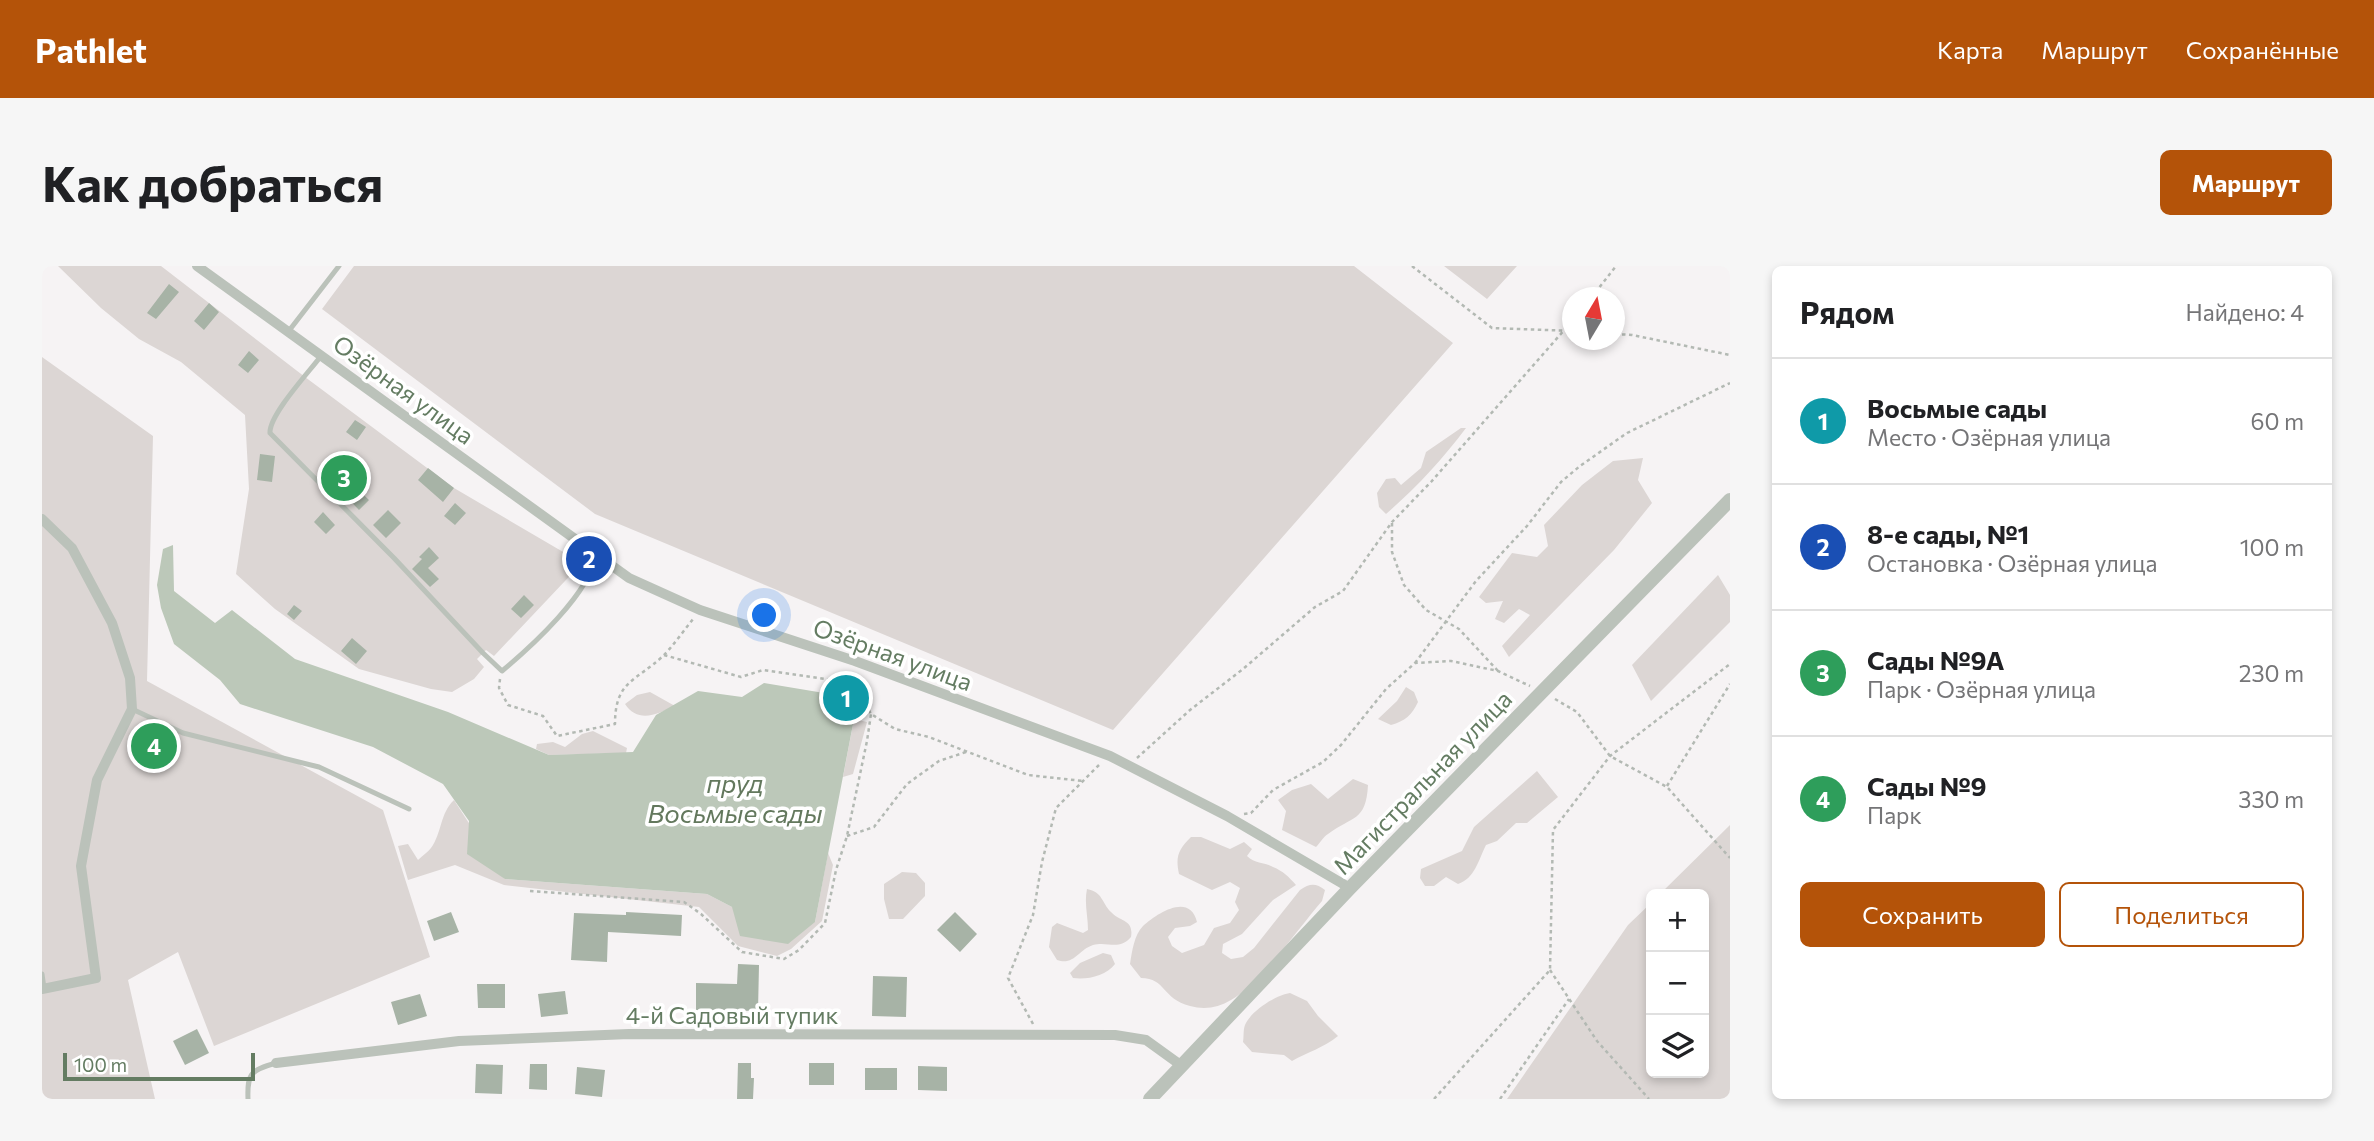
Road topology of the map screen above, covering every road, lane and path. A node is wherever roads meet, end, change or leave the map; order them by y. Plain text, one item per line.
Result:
1 (197, 266) edge
2 (339, 266) edge
3 (1412, 266) edge
4 (1616, 266) edge
5 (1600, 287) edge
6 (1562, 330) edge
7 (289, 332) junction
8 (1562, 332) edge
9 (1625, 335) edge
10 (1730, 355) edge
11 (321, 356) junction
12 (1730, 383) edge
13 (1730, 499) edge
14 (42, 519) edge
15 (1392, 522) junction
16 (596, 554) junction
17 (701, 610) junction
18 (1446, 622) junction
19 (664, 655) junction
20 (1415, 663) junction
21 (1730, 664) edge
22 (502, 671) junction
23 (1498, 671) junction
24 (1730, 684) edge
25 (1542, 691) junction
26 (132, 709) junction
27 (871, 714) junction
28 (966, 752) junction
29 (1110, 756) junction
30 (1610, 756) junction
31 (1129, 765) junction
32 (1083, 780) junction
33 (1667, 786) junction
34 (409, 809) dead end
35 (1227, 816) junction
36 (847, 836) junction
37 (1730, 858) edge
38 (1350, 888) junction
39 (530, 891) dead end
40 (1550, 970) junction
41 (42, 974) edge
42 (43, 989) edge
43 (1569, 999) junction
44 (1039, 1035) junction
45 (276, 1063) joint
46 (1182, 1066) junction
47 (248, 1099) edge
48 (1150, 1099) edge
49 (1434, 1099) edge
50 (1500, 1099) edge
51 (1649, 1099) edge

1 - 7 street, Озёрная улица
2 - 7 lane
3 - 6 path
4 - 5 path
7 - 11 street, Озёрная улица
8 - 15 path
9 - 10 path
11 - 16 street, Озёрная улица
11 - 22 lane
12 - 18 path
13 - 25 street, Магистральная улица
14 - 26 street
15 - 18 path
15 - 31 path
16 - 17 street, Озёрная улица
16 - 22 lane
17 - 19 path
17 - 29 street, Озёрная улица
18 - 20 path
18 - 23 path
19 - 22 path
19 - 27 path
20 - 23 path
20 - 35 path
21 - 30 path
23 - 25 path
24 - 33 path
25 - 30 path
25 - 38 street, Магистральная улица
26 - 34 lane
26 - 42 street
27 - 28 path
27 - 36 path
28 - 32 path
28 - 36 path
29 - 31 street, Озёрная улица
29 - 32 path
30 - 33 path
30 - 40 path
31 - 35 street, Озёрная улица
32 - 44 path
33 - 37 path
35 - 38 street, Озёрная улица
36 - 39 path
38 - 46 street, Магистральная улица
40 - 43 path
40 - 49 path
41 - 42 lane
43 - 50 path
43 - 51 path
44 - 45 street, 4-й Садовый тупик
44 - 46 street, 4-й Садовый тупик
45 - 47 lane
46 - 48 street, Магистральная улица

